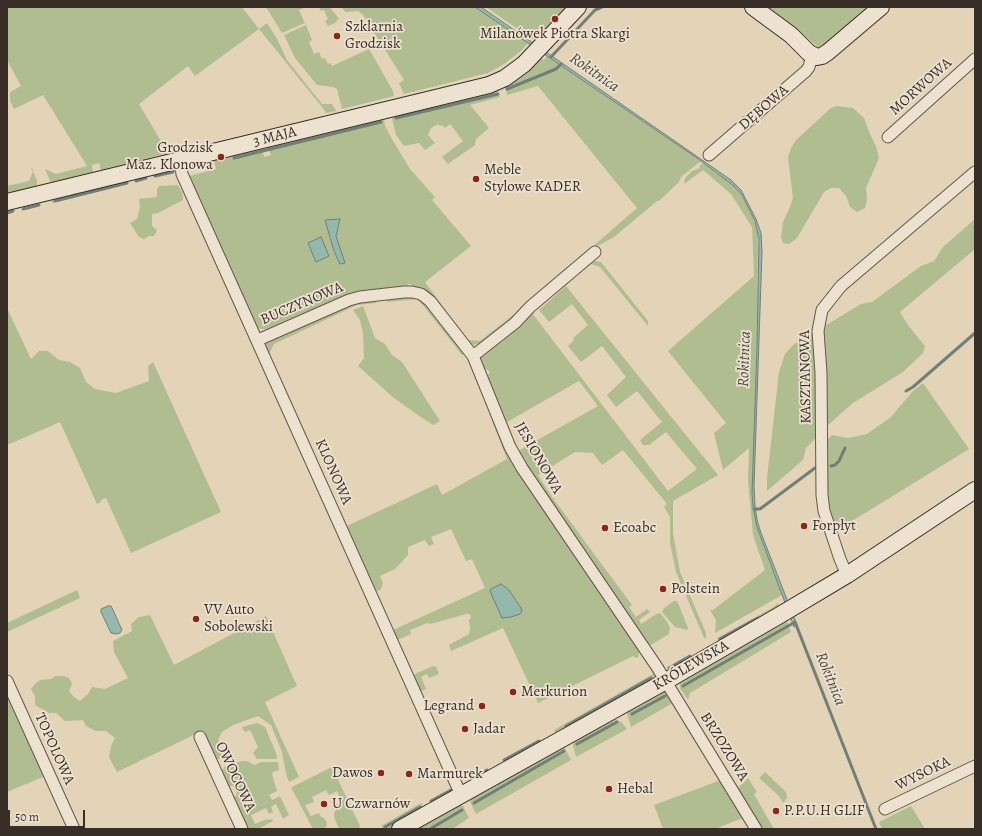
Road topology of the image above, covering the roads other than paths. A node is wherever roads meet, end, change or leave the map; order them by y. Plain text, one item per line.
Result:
1 (578, 7) edge
2 (753, 7) edge
3 (881, 7) edge
4 (812, 56) junction
5 (975, 59) edge
6 (888, 137) dead end
7 (709, 155) dead end
8 (180, 160) junction
9 (975, 172) edge
10 (7, 202) edge
11 (595, 252) dead end
12 (258, 340) junction
13 (473, 356) junction
14 (975, 490) edge
15 (847, 574) junction
16 (7, 681) edge
17 (666, 681) junction
18 (200, 737) dead end
19 (975, 766) edge
20 (461, 795) junction
21 (885, 809) dead end
22 (74, 829) edge
23 (242, 829) edge
24 (400, 829) edge
25 (756, 829) edge

1 - 8 street, 3 MAJA
2 - 4 street
3 - 4 street
4 - 7 street, DĘBOWA
5 - 6 street, MORWOWA
8 - 10 street, 3 MAJA
8 - 12 street, KLONOWA
9 - 15 street, KASZTANOWA
11 - 13 street
12 - 13 street, BUCZYNOWA
12 - 20 street, KLONOWA
13 - 17 street, JESIONOWA
14 - 15 street, KRÓLEWSKA
15 - 17 street, KRÓLEWSKA
16 - 22 street, TOPOLOWA
17 - 20 street, KRÓLEWSKA
17 - 25 street, BRZOZOWA
18 - 23 street, OWOCOWA
19 - 21 street, WYSOKA
20 - 24 street, KRÓLEWSKA

